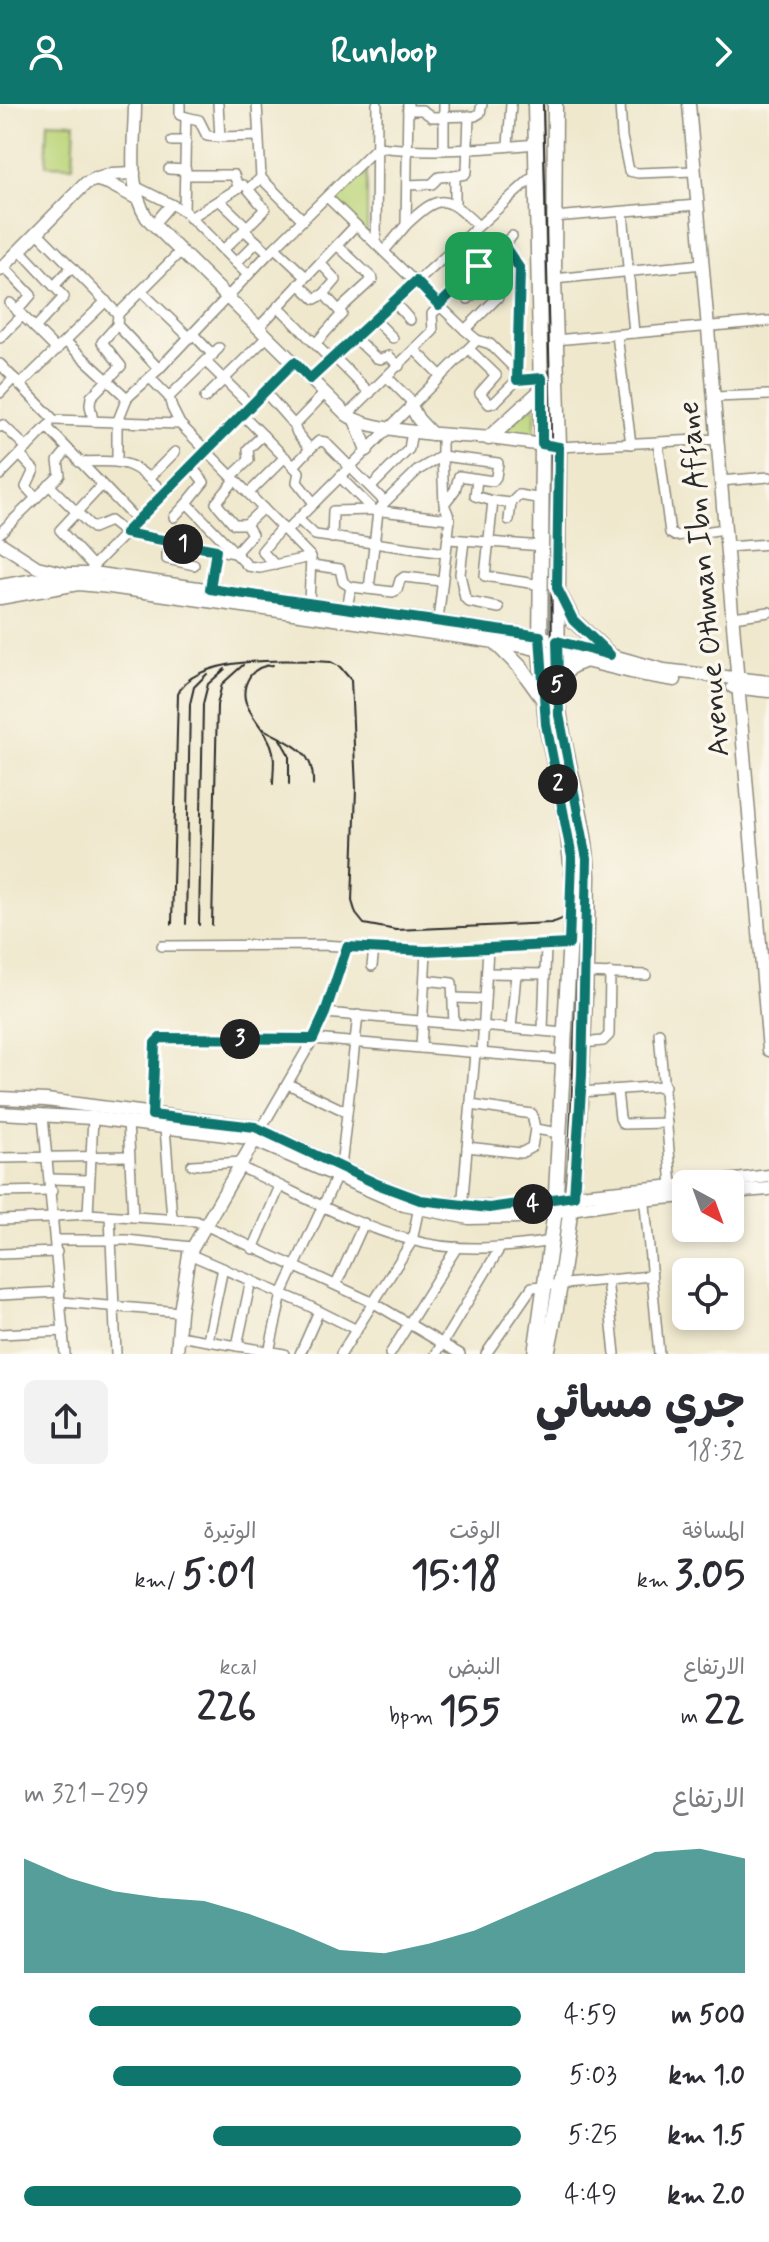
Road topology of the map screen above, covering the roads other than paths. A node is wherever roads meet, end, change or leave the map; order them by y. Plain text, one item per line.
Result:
1 (135, 104) edge
2 (180, 104) edge
3 (218, 104) edge
4 (257, 104) edge
5 (377, 104) edge
6 (444, 104) edge
7 (482, 104) edge
8 (510, 104) edge
9 (535, 104) edge
10 (555, 104) edge
11 (620, 104) edge
12 (689, 104) edge
13 (408, 107) edge
14 (444, 115) junction
15 (469, 116) junction
16 (186, 117) junction
17 (258, 136) junction
18 (220, 137) junction
19 (172, 141) dead end
20 (186, 141) junction
21 (536, 144) junction
22 (508, 145) junction
23 (377, 147) junction
24 (407, 150) junction
25 (444, 150) junction
26 (467, 150) junction
27 (169, 169) dead end
28 (694, 171) junction
29 (186, 172) junction
30 (537, 173) junction
31 (455, 176) junction
32 (261, 178) junction
33 (93, 179) junction
34 (134, 180) junction
35 (407, 185) junction
36 (243, 188) junction
37 (327, 197) junction
38 (138, 199) junction
39 (219, 200) junction
40 (171, 204) junction
41 (455, 204) junction
42 (697, 205) junction
43 (623, 212) junction
44 (187, 214) junction
45 (554, 217) junction
46 (303, 220) junction
47 (153, 225) junction
48 (356, 225) junction
49 (406, 225) junction
50 (477, 225) junction
51 (246, 228) junction
52 (37, 232) junction
53 (512, 236) dead end
54 (257, 242) junction
55 (459, 243) junction
56 (503, 244) junction
57 (337, 245) junction
58 (380, 247) junction
59 (20, 250) junction
60 (223, 250) junction
61 (272, 250) junction
62 (180, 252) junction
63 (236, 263) junction
64 (320, 263) junction
65 (703, 264) junction
66 (479, 266) junction
67 (72, 267) junction
68 (2, 268) edge
69 (629, 272) junction
70 (248, 275) junction
71 (554, 279) junction
72 (302, 281) junction
73 (416, 281) junction
74 (486, 281) junction
75 (54, 286) junction
76 (518, 289) junction
77 (141, 291) junction
78 (324, 294) junction
79 (228, 297) junction
80 (468, 299) dead end
81 (106, 301) junction
82 (394, 302) junction
83 (439, 305) junction
84 (278, 306) junction
85 (16, 310) junction
86 (339, 310) junction
87 (118, 314) junction
88 (375, 320) junction
89 (410, 320) dead end
90 (769, 321) edge
91 (117, 325) junction
92 (707, 326) junction
93 (35, 328) junction
94 (465, 330) junction
95 (263, 331) junction
96 (634, 333) junction
97 (617, 335) junction
98 (192, 336) junction
99 (0, 338) edge
100 (355, 338) junction
101 (393, 338) dead end
102 (477, 340) junction
103 (555, 340) junction
104 (316, 343) junction
105 (62, 346) junction
106 (469, 349) junction
107 (415, 350) junction
108 (213, 355) junction
109 (333, 358) junction
110 (294, 362) junction
111 (0, 364) edge
112 (399, 366) junction
113 (159, 369) junction
114 (441, 376) junction
115 (518, 376) junction
116 (387, 377) junction
117 (150, 378) junction
118 (224, 379) junction
119 (310, 379) junction
120 (17, 381) junction
121 (107, 381) junction
122 (541, 384) junction
123 (265, 392) junction
124 (0, 393) edge
125 (325, 393) junction
126 (370, 393) junction
127 (769, 395) edge
128 (169, 397) junction
129 (714, 397) junction
130 (127, 398) junction
131 (205, 398) dead end
132 (412, 405) junction
133 (251, 406) junction
134 (243, 415) junction
135 (351, 417) junction
136 (93, 421) junction
137 (1, 423) edge
138 (117, 423) junction
139 (51, 424) junction
140 (180, 424) junction
141 (294, 425) junction
142 (389, 427) junction
143 (412, 431) junction
144 (437, 434) junction
145 (263, 435) junction
146 (489, 438) junction
147 (718, 439) junction
148 (658, 442) junction
149 (542, 444) junction
150 (631, 444) junction
151 (559, 447) junction
152 (310, 449) junction
153 (67, 450) junction
154 (367, 450) junction
155 (24, 451) junction
156 (206, 451) junction
157 (175, 452) dead end
158 (442, 456) junction
159 (285, 457) junction
160 (79, 462) junction
161 (117, 462) junction
162 (191, 466) junction
163 (294, 466) junction
164 (350, 467) junction
165 (0, 475) edge
166 (340, 477) junction
167 (769, 477) edge
168 (149, 478) junction
169 (234, 478) junction
170 (477, 479) junction
171 (720, 481) junction
172 (49, 485) junction
173 (102, 485) junction
174 (371, 487) junction
175 (164, 493) junction
176 (249, 493) junction
177 (36, 498) junction
178 (542, 499) junction
179 (493, 501) junction
180 (385, 502) junction
181 (187, 503) junction
182 (314, 503) junction
183 (511, 503) junction
184 (444, 504) junction
185 (263, 508) junction
186 (375, 510) junction
187 (76, 511) junction
188 (174, 517) dead end
189 (298, 519) junction
190 (450, 519) junction
191 (509, 520) dead end
192 (137, 521) junction
193 (246, 524) junction
194 (2, 527) edge
195 (284, 529) junction
196 (725, 529) junction
197 (125, 533) junction
198 (332, 538) junction
199 (449, 539) junction
200 (167, 541) junction
201 (464, 541) junction
202 (487, 542) junction
203 (0, 543) edge
204 (373, 544) junction
205 (769, 544) edge
206 (543, 546) junction
207 (727, 547) junction
208 (216, 550) junction
209 (235, 553) junction
210 (446, 553) junction
211 (312, 561) junction
212 (194, 565) dead end
213 (275, 565) junction
214 (70, 574) junction
215 (89, 574) junction
216 (441, 581) junction
217 (0, 586) edge
218 (550, 586) junction
219 (351, 587) junction
220 (210, 589) junction
221 (369, 589) junction
222 (0, 598) edge
223 (309, 603) junction
224 (347, 608) junction
225 (499, 608) dead end
226 (769, 612) edge
227 (733, 617) junction
228 (438, 620) junction
229 (495, 642) junction
230 (540, 642) junction
231 (556, 647) junction
232 (610, 655) junction
233 (586, 660) junction
234 (769, 682) edge
235 (557, 683) junction
236 (738, 683) junction
237 (769, 691) edge
238 (544, 700) junction
239 (569, 944) junction
240 (162, 946) dead end
241 (546, 946) junction
242 (347, 947) junction
243 (488, 948) junction
244 (374, 949) junction
245 (426, 951) junction
246 (372, 966) dead end
247 (487, 973) junction
248 (585, 973) junction
249 (610, 973) junction
250 (516, 974) junction
251 (545, 974) junction
252 (646, 975) dead end
253 (425, 980) junction
254 (454, 998) junction
255 (485, 999) junction
256 (325, 1013) junction
257 (358, 1015) junction
258 (422, 1020) junction
259 (454, 1023) junction
260 (484, 1026) junction
261 (511, 1028) junction
262 (543, 1030) junction
263 (565, 1033) junction
264 (659, 1033) dead end
265 (313, 1039) junction
266 (356, 1043) junction
267 (582, 1043) junction
268 (421, 1048) junction
269 (769, 1050) edge
270 (479, 1053) junction
271 (564, 1060) junction
272 (288, 1084) junction
273 (665, 1086) junction
274 (617, 1091) junction
275 (581, 1092) junction
276 (0, 1098) edge
277 (471, 1105) junction
278 (347, 1112) junction
279 (0, 1113) edge
280 (152, 1115) junction
281 (43, 1116) junction
282 (93, 1118) junction
283 (128, 1122) junction
284 (667, 1123) junction
285 (165, 1128) junction
286 (535, 1129) junction
287 (559, 1133) junction
288 (258, 1135) junction
289 (467, 1147) junction
290 (48, 1156) junction
291 (90, 1156) junction
292 (128, 1156) junction
293 (0, 1158) edge
294 (192, 1165) dead end
295 (242, 1165) junction
296 (676, 1170) edge
297 (339, 1172) junction
298 (769, 1176) edge
299 (51, 1179) junction
300 (744, 1179) edge
301 (88, 1180) junction
302 (280, 1186) junction
303 (672, 1188) edge
304 (769, 1189) edge
305 (52, 1191) junction
306 (744, 1191) edge
307 (0, 1192) edge
308 (644, 1194) junction
309 (672, 1195) edge
310 (573, 1202) junction
311 (419, 1204) junction
312 (323, 1206) junction
313 (556, 1206) junction
314 (462, 1211) junction
315 (88, 1214) junction
316 (110, 1216) junction
317 (54, 1217) junction
318 (133, 1217) junction
319 (172, 1218) junction
320 (0, 1220) edge
321 (364, 1223) junction
322 (204, 1226) junction
323 (56, 1240) junction
324 (110, 1240) junction
325 (412, 1241) junction
326 (552, 1241) junction
327 (457, 1247) junction
328 (500, 1248) junction
329 (253, 1249) junction
330 (191, 1250) junction
331 (57, 1252) junction
332 (0, 1254) edge
333 (295, 1267) junction
334 (223, 1268) junction
335 (651, 1276) junction
336 (607, 1279) junction
337 (251, 1280) junction
338 (336, 1285) junction
339 (553, 1285) junction
340 (282, 1294) junction
341 (0, 1295) edge
342 (61, 1297) junction
343 (374, 1303) junction
344 (112, 1304) junction
345 (319, 1311) junction
346 (180, 1312) junction
347 (408, 1323) junction
348 (357, 1330) junction
349 (64, 1331) junction
350 (0, 1334) edge
351 (179, 1336) junction
352 (208, 1340) junction
353 (442, 1344) junction
354 (237, 1346) junction
355 (253, 1352) edge
356 (269, 1352) junction
357 (65, 1354) edge
358 (116, 1354) edge
359 (177, 1354) edge
360 (284, 1354) edge
361 (300, 1354) edge
362 (341, 1354) edge
363 (390, 1354) edge
364 (436, 1354) edge
365 (460, 1354) edge
366 (486, 1354) edge
367 (535, 1354) edge
368 (547, 1354) edge
369 (615, 1354) edge
370 (659, 1354) edge

1 - 34 street
2 - 16 street
3 - 18 street
4 - 17 street
5 - 23 street
6 - 14 street
7 - 15 street
8 - 22 street
9 - 21 main road
10 - 45 main road
11 - 28 street
12 - 28 street, Avenue Othman Ibn Affane
13 - 14 street
13 - 24 street
14 - 15 street
14 - 25 street
15 - 26 street
16 - 18 street
16 - 20 street
17 - 18 street
17 - 32 street
19 - 20 street
20 - 29 street
21 - 22 street
21 - 30 main road
22 - 26 street
23 - 24 street
23 - 37 street
23 - 58 street
24 - 25 street
24 - 35 street
25 - 26 street
26 - 31 street
27 - 29 street
28 - 42 street, Avenue Othman Ibn Affane
29 - 36 street
29 - 44 street
30 - 50 street
30 - 122 main road
31 - 35 street
31 - 41 street
32 - 36 street
32 - 46 street
33 - 34 street
33 - 38 street
33 - 52 street
34 - 38 street
34 - 40 street
35 - 49 street
36 - 39 street
36 - 51 street
37 - 46 street
37 - 48 street
38 - 47 street
39 - 44 street
39 - 51 street
40 - 44 street
40 - 47 street
41 - 49 street
41 - 50 street
42 - 43 street
42 - 65 street, Avenue Othman Ibn Affane
43 - 45 street
43 - 69 street
44 - 60 street
45 - 71 main road
46 - 61 street
47 - 62 street
48 - 57 street
48 - 58 street
49 - 58 street
50 - 55 street
51 - 54 street
51 - 60 street
52 - 59 street
52 - 67 street
53 - 56 street
54 - 61 street
54 - 63 street
55 - 66 street
55 - 73 street
56 - 66 street
56 - 76 street
57 - 64 street
57 - 86 street
58 - 73 street
59 - 68 street
59 - 75 street
60 - 63 street
61 - 70 street
61 - 72 street
62 - 77 street
62 - 79 street
63 - 70 street
64 - 72 street
64 - 78 street
65 - 69 street
65 - 92 street, Avenue Othman Ibn Affane
66 - 83 street
67 - 75 street
67 - 81 street
68 - 85 street
69 - 71 street
69 - 96 street
70 - 79 street
71 - 103 main road
72 - 78 street
72 - 84 street
73 - 82 street
73 - 83 street
74 - 76 street
74 - 80 street
74 - 94 street
75 - 93 street
76 - 115 street
77 - 87 street
77 - 98 street
78 - 86 street
79 - 95 street
79 - 98 street
81 - 87 street
81 - 105 street
82 - 88 street
82 - 89 street
83 - 94 street
83 - 107 street
84 - 95 street
84 - 104 street
85 - 93 street
85 - 99 street
86 - 104 street
87 - 91 street
88 - 100 street
88 - 101 street
90 - 92 street
91 - 113 street
91 - 121 street
92 - 96 street
92 - 129 street, Avenue Othman Ibn Affane
93 - 105 street
94 - 102 street
95 - 110 street
95 - 118 street
96 - 97 street
97 - 103 street
97 - 150 street
98 - 108 street
98 - 113 street
100 - 109 street
100 - 112 street
102 - 106 street
102 - 115 street
103 - 151 main road
104 - 109 street
105 - 120 street
105 - 121 street
106 - 114 street
106 - 115 street
107 - 112 street
107 - 114 street
108 - 118 street
108 - 128 street
109 - 119 street
109 - 126 street
110 - 119 street
110 - 123 street
111 - 120 street
112 - 116 street
113 - 117 street
114 - 132 street
115 - 122 street
116 - 126 street
116 - 132 street
117 - 128 street
117 - 130 street
118 - 131 street
118 - 133 street
119 - 125 street
120 - 124 street
120 - 139 street
121 - 130 street
121 - 136 street
122 - 146 main road
122 - 149 main road
123 - 133 street
123 - 141 street
125 - 135 street
125 - 141 street
126 - 135 street
127 - 129 street
128 - 140 street
129 - 147 street, Avenue Othman Ibn Affane
130 - 138 street
132 - 142 street
132 - 144 street
133 - 134 street
134 - 145 street
134 - 156 street
135 - 142 street
135 - 154 street
136 - 138 street
136 - 139 street
137 - 155 street
138 - 140 street
138 - 161 street
139 - 153 street
139 - 155 street
140 - 156 street
141 - 152 street
142 - 143 street
142 - 154 street
143 - 144 street
143 - 174 street
144 - 146 street
144 - 158 street
145 - 159 street
145 - 169 street
146 - 149 street
147 - 148 street
147 - 171 street, Avenue Othman Ibn Affane
148 - 150 street
148 - 196 street
149 - 151 street
149 - 178 main road
150 - 151 street
151 - 218 main road
152 - 163 street
152 - 164 street
153 - 160 street
153 - 172 street
154 - 164 street
155 - 165 street
155 - 177 street
156 - 162 street
156 - 169 street
157 - 168 street
158 - 170 street
158 - 180 street
158 - 184 street
159 - 163 street
159 - 176 street
160 - 161 street
160 - 173 street
161 - 168 street
162 - 175 street
162 - 181 street
163 - 182 street
164 - 166 street
164 - 174 street
166 - 182 street
166 - 186 street
167 - 171 street
168 - 175 street
169 - 176 street
169 - 193 street
170 - 179 street
170 - 184 street
171 - 196 street, Avenue Othman Ibn Affane
172 - 177 street
172 - 187 street
173 - 187 street
173 - 192 street
174 - 180 street
175 - 192 street
176 - 185 street
177 - 194 street
178 - 183 street
178 - 206 main road
179 - 183 street
179 - 202 street
180 - 186 street
181 - 188 street
181 - 209 street
182 - 189 street
183 - 191 street
184 - 190 street
185 - 193 street
185 - 195 street
186 - 190 street
186 - 198 street
186 - 204 street
187 - 197 street
187 - 215 street
189 - 195 street
189 - 198 street
190 - 199 street
192 - 197 street
193 - 209 street
195 - 211 street
195 - 213 street
196 - 207 street, Avenue Othman Ibn Affane
197 - 200 street
197 - 215 street
198 - 204 street
199 - 201 street
199 - 210 street
200 - 208 street
200 - 212 street
201 - 202 street
201 - 225 street
202 - 206 street
202 - 218 street
203 - 214 street
204 - 210 street
204 - 221 street
205 - 207 street
206 - 218 main road
207 - 227 street, Avenue Othman Ibn Affane
208 - 209 street
208 - 220 street
209 - 213 street
210 - 216 street
211 - 213 street
211 - 219 street
211 - 223 street
214 - 215 street
214 - 217 street
215 - 220 street
215 - 222 street
215 - 229 street
216 - 221 street
216 - 228 street
218 - 230 main road
218 - 231 main road
218 - 232 main road
219 - 221 street
219 - 224 street
220 - 223 street
223 - 224 street
224 - 228 street
226 - 227 street
227 - 236 street, Avenue Othman Ibn Affane
228 - 230 street
229 - 230 street
229 - 238 main road
230 - 231 street
230 - 238 main road
231 - 232 street
231 - 233 street
231 - 235 main road
232 - 236 street
233 - 235 main road
233 - 236 street
234 - 236 street
235 - 248 main road
236 - 237 street
236 - 269 street, Avenue Othman Ibn Affane
238 - 239 main road
239 - 241 street
239 - 263 main road
240 - 242 street
241 - 243 street
241 - 251 street
242 - 244 street
242 - 256 street
243 - 245 street
243 - 247 street
244 - 245 street
244 - 246 street
245 - 253 street
247 - 250 street
247 - 255 street
248 - 249 street
248 - 267 main road
249 - 252 street
249 - 267 street
250 - 251 street
250 - 261 street
251 - 262 street
253 - 254 street
253 - 258 street
254 - 255 street
254 - 259 street
255 - 260 street
256 - 257 street
256 - 265 street
257 - 258 street
257 - 266 street
258 - 259 street
258 - 268 street
259 - 260 street
260 - 261 street
260 - 270 street
261 - 262 street
262 - 263 street
263 - 271 main road
264 - 273 street
265 - 266 street
265 - 272 street
265 - 280 street
266 - 268 street
266 - 278 street
267 - 275 main road
268 - 270 street
270 - 271 street
270 - 277 street
271 - 287 main road
272 - 278 street
272 - 288 street
273 - 274 street
273 - 284 street
274 - 275 street
274 - 284 street
275 - 310 main road
276 - 280 street
277 - 286 street
277 - 289 street
278 - 297 street
279 - 281 street
280 - 288 street
281 - 282 street
281 - 290 street
282 - 283 street
282 - 291 street
283 - 285 street
283 - 292 street
284 - 296 street
285 - 288 street
285 - 319 street
286 - 287 street
286 - 289 street
287 - 313 main road
288 - 295 street
288 - 297 street
289 - 314 street
290 - 291 street
290 - 293 street
290 - 299 street
291 - 292 street
291 - 301 street
292 - 318 street
294 - 295 street
295 - 302 street
295 - 322 street
297 - 311 street
297 - 312 street
298 - 300 street
299 - 301 street
299 - 305 street
301 - 315 street
302 - 312 street
302 - 329 street
303 - 308 street
304 - 306 street
305 - 307 street
305 - 317 street
308 - 309 street
308 - 310 street
308 - 335 street
310 - 313 street
310 - 339 main road
311 - 314 street
311 - 325 street
312 - 321 street
312 - 333 street
313 - 314 street
313 - 326 main road
315 - 316 street
315 - 317 street
316 - 318 street
316 - 324 street
317 - 320 street
317 - 323 street
318 - 319 street
319 - 322 street
321 - 325 street
321 - 338 street
322 - 329 street
322 - 330 street
323 - 324 street
323 - 331 street
324 - 330 street
324 - 344 street
325 - 327 street
325 - 343 street
326 - 328 street
326 - 339 main road
327 - 328 street
327 - 347 street
328 - 353 street
329 - 333 street
330 - 334 street
330 - 346 street
331 - 332 street
331 - 342 street
333 - 338 street
333 - 340 street
334 - 337 street
334 - 352 street
335 - 336 street
335 - 370 street
336 - 339 street
336 - 369 street
337 - 340 street
337 - 354 street
338 - 343 street
339 - 366 street
339 - 367 main road
339 - 368 main road
340 - 345 street
340 - 356 street
341 - 342 street
342 - 344 street
342 - 349 street
343 - 347 street
343 - 348 street
344 - 346 street
344 - 358 street
345 - 348 street
345 - 361 street
346 - 351 street
347 - 353 street
347 - 363 street
348 - 362 street
349 - 350 street
349 - 357 street
351 - 352 street
351 - 359 street
352 - 354 street
353 - 364 street
353 - 365 street
354 - 355 street
355 - 356 street
356 - 360 street

